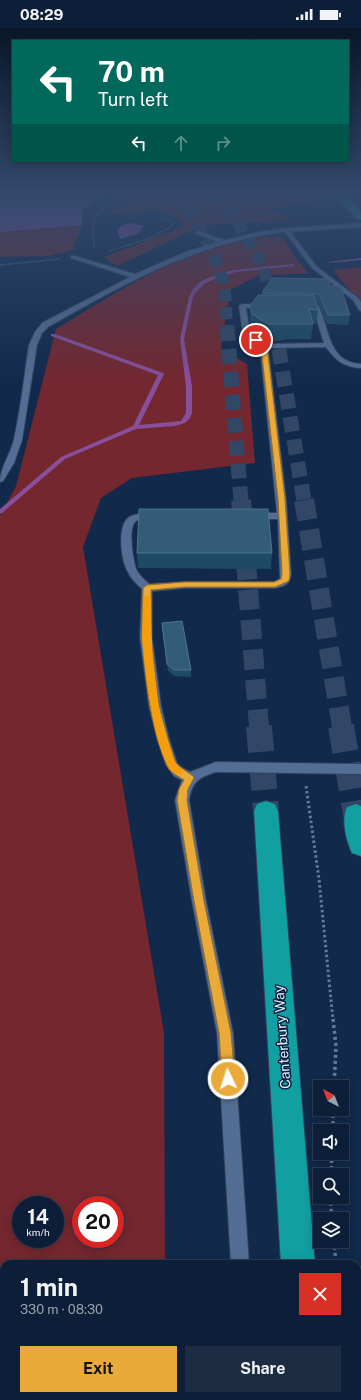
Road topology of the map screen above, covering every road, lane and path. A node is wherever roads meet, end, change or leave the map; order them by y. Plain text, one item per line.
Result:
1 (73, 257) dead end
2 (91, 257) edge
3 (178, 257) edge
4 (307, 257) edge
5 (87, 261) junction
6 (134, 276) junction
7 (272, 306) edge
8 (301, 306) edge
9 (361, 309) edge
10 (328, 345) junction
11 (264, 346) junction
12 (361, 366) edge
13 (0, 479) edge
14 (244, 516) edge
15 (282, 516) junction
16 (168, 517) edge
17 (147, 588) junction
18 (303, 768) junction
19 (361, 770) edge
20 (190, 778) junction
21 (266, 811) tunnel mouth
22 (356, 814) tunnel mouth
23 (361, 845) edge
24 (334, 1080) edge
25 (335, 1248) edge
26 (240, 1260) edge
27 (298, 1260) edge
28 (336, 1260) edge

1 - 5 lane
2 - 5 path
3 - 6 lane
4 - 9 lane
5 - 6 lane
6 - 13 lane
7 - 11 lane
8 - 10 lane
10 - 11 lane
10 - 12 lane
11 - 15 lane
14 - 15 lane
15 - 17 lane
16 - 17 lane
17 - 20 lane
18 - 19 lane
18 - 20 lane
18 - 24 path
20 - 26 lane
21 - 27 highway, Canterbury Way
22 - 23 highway
25 - 28 path

